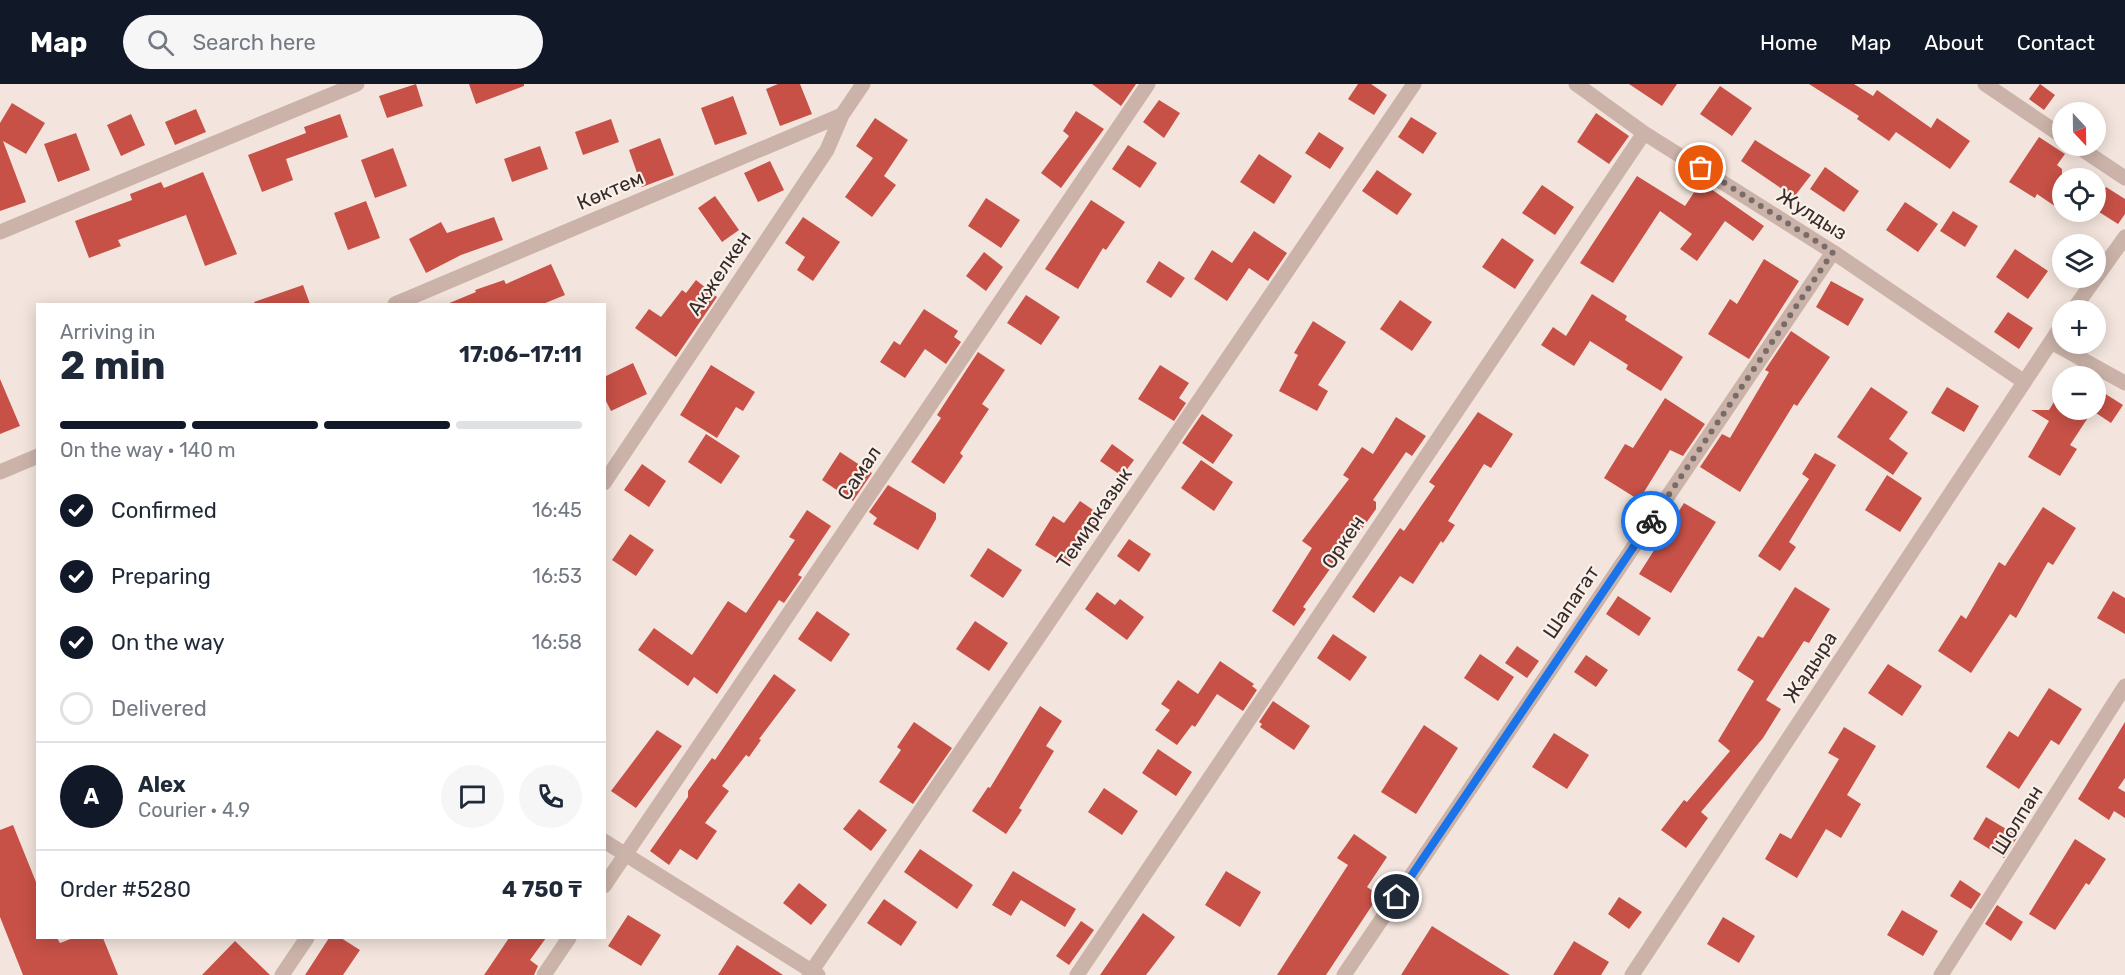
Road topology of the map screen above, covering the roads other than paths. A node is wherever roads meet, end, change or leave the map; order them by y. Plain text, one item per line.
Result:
1 (357, 84) edge
2 (863, 84) edge
3 (1149, 84) edge
4 (1414, 84) edge
5 (1576, 84) edge
6 (1985, 84) edge
7 (842, 115) junction
8 (2052, 129) edge
9 (1644, 133) junction
10 (2092, 156) edge
11 (2125, 178) edge
12 (0, 232) edge
13 (2125, 237) edge
14 (1833, 252) junction
15 (2080, 300) edge
16 (397, 303) edge
17 (2051, 342) joint
18 (2023, 381) junction
19 (2125, 383) edge
20 (36, 457) edge
21 (0, 472) edge
22 (606, 480) edge
23 (2125, 686) edge
24 (606, 842) edge
25 (626, 855) junction
26 (606, 883) edge
27 (306, 939) edge
28 (568, 939) edge
29 (813, 974) edge
30 (282, 975) edge
31 (544, 975) edge
32 (1077, 975) edge
33 (1344, 975) edge
34 (1632, 975) edge
35 (1941, 975) edge

1 - 12 street
2 - 7 street, Акжелкен
3 - 25 street, Самал
4 - 29 street, Темирказык
5 - 9 street, Жулдыз
6 - 8 street
7 - 16 street, Көктем
7 - 22 street, Акжелкен
9 - 14 street, Жулдыз
9 - 32 street, Оркен
10 - 11 street
13 - 15 street
14 - 18 street, Жулдыз
14 - 33 street, Шапагат
17 - 18 street, Жадыра
17 - 19 street
18 - 34 street, Жадыра
20 - 21 street
23 - 35 street, Шолпан
24 - 25 street
25 - 26 street, Самал
25 - 29 street
27 - 30 street
28 - 31 street

